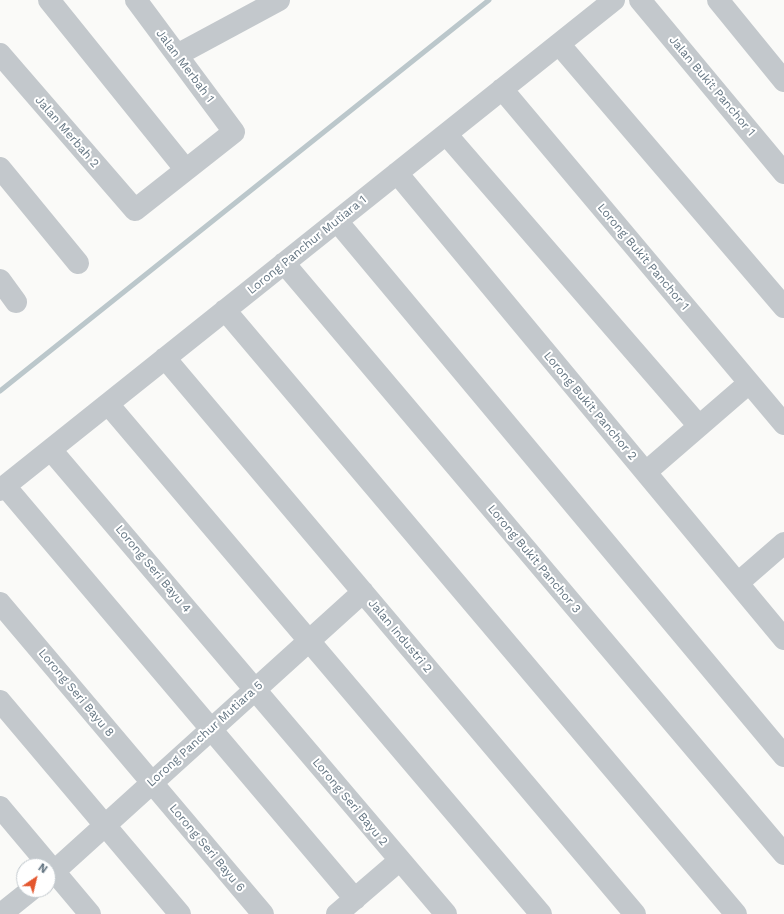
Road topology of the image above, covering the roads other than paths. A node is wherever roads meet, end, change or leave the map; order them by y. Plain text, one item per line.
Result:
1 (49, 0) edge
2 (136, 0) edge
3 (279, 0) edge
4 (614, 0) edge
5 (640, 0) edge
6 (718, 0) edge
7 (559, 44) junction
8 (0, 54) edge
9 (177, 55) junction
10 (784, 81) edge
11 (502, 89) junction
12 (446, 134) junction
13 (0, 168) edge
14 (186, 170) junction
15 (783, 171) edge
16 (397, 174) junction
17 (337, 221) junction
18 (78, 263) dead end
19 (284, 263) junction
20 (0, 280) edge
21 (16, 302) dead end
22 (784, 307) edge
23 (225, 310) junction
24 (165, 358) junction
25 (749, 383) junction
26 (108, 404) junction
27 (784, 424) edge
28 (699, 426) junction
29 (51, 450) junction
30 (646, 472) junction
31 (3, 488) edge
32 (784, 543) edge
33 (738, 583) junction
34 (362, 592) junction
35 (0, 603) edge
36 (784, 638) edge
37 (309, 640) junction
38 (255, 689) junction
39 (0, 701) edge
40 (211, 729) junction
41 (784, 756) edge
42 (152, 782) junction
43 (0, 807) edge
44 (105, 825) junction
45 (784, 854) edge
46 (39, 858) edge
47 (400, 860) junction
48 (56, 869) edge
49 (56, 879) edge
50 (21, 898) edge
51 (355, 899) junction
52 (1, 914) edge
53 (90, 914) edge
54 (180, 914) edge
55 (263, 914) edge
56 (337, 914) edge
57 (446, 914) edge
58 (542, 914) edge
59 (636, 914) edge
60 (736, 914) edge

1 - 14 street
2 - 9 street, Jalan Merbah 1
3 - 9 street
4 - 7 street, Lorong Panchur Mutiara 1
5 - 15 street, Jalan Bukit Panchor 1
6 - 10 street
7 - 11 street, Lorong Panchur Mutiara 1
7 - 22 street
8 - 14 street, Jalan Merbah 2
9 - 14 street, Jalan Merbah 1
11 - 12 street, Lorong Panchur Mutiara 1
11 - 25 street, Lorong Bukit Panchor 1
12 - 16 street, Lorong Panchur Mutiara 1
12 - 28 street
13 - 18 street
16 - 17 street, Lorong Panchur Mutiara 1
16 - 30 street, Lorong Bukit Panchor 2
17 - 19 street, Lorong Panchur Mutiara 1
17 - 41 street
19 - 23 street, Lorong Panchur Mutiara 1
19 - 45 street, Lorong Bukit Panchor 3
20 - 21 street
23 - 24 street, Lorong Panchur Mutiara 1
23 - 60 street
24 - 26 street, Lorong Panchur Mutiara 1
24 - 34 street, Jalan Industri 2
25 - 27 street, Lorong Bukit Panchor 1
25 - 28 street
26 - 29 street, Lorong Panchur Mutiara 1
26 - 37 street
28 - 30 street
29 - 31 street, Lorong Panchur Mutiara 1
29 - 38 street, Lorong Seri Bayu 4
30 - 33 street, Lorong Bukit Panchor 2
31 - 40 street
32 - 33 street
33 - 36 street, Lorong Bukit Panchor 2
34 - 37 street, Lorong Panchur Mutiara 5
34 - 59 street, Jalan Industri 2
35 - 42 street, Lorong Seri Bayu 8
37 - 38 street, Lorong Panchur Mutiara 5
37 - 58 street
38 - 40 street, Lorong Panchur Mutiara 5
38 - 47 street, Lorong Seri Bayu 2
39 - 44 street
40 - 42 street, Lorong Panchur Mutiara 5
40 - 51 street
42 - 44 street, Lorong Panchur Mutiara 5
42 - 55 street, Lorong Seri Bayu 6
43 - 46 street
44 - 48 street, Lorong Panchur Mutiara 5
44 - 54 street
47 - 51 street
47 - 57 street, Lorong Seri Bayu 2
49 - 53 street
50 - 52 street
51 - 56 street

